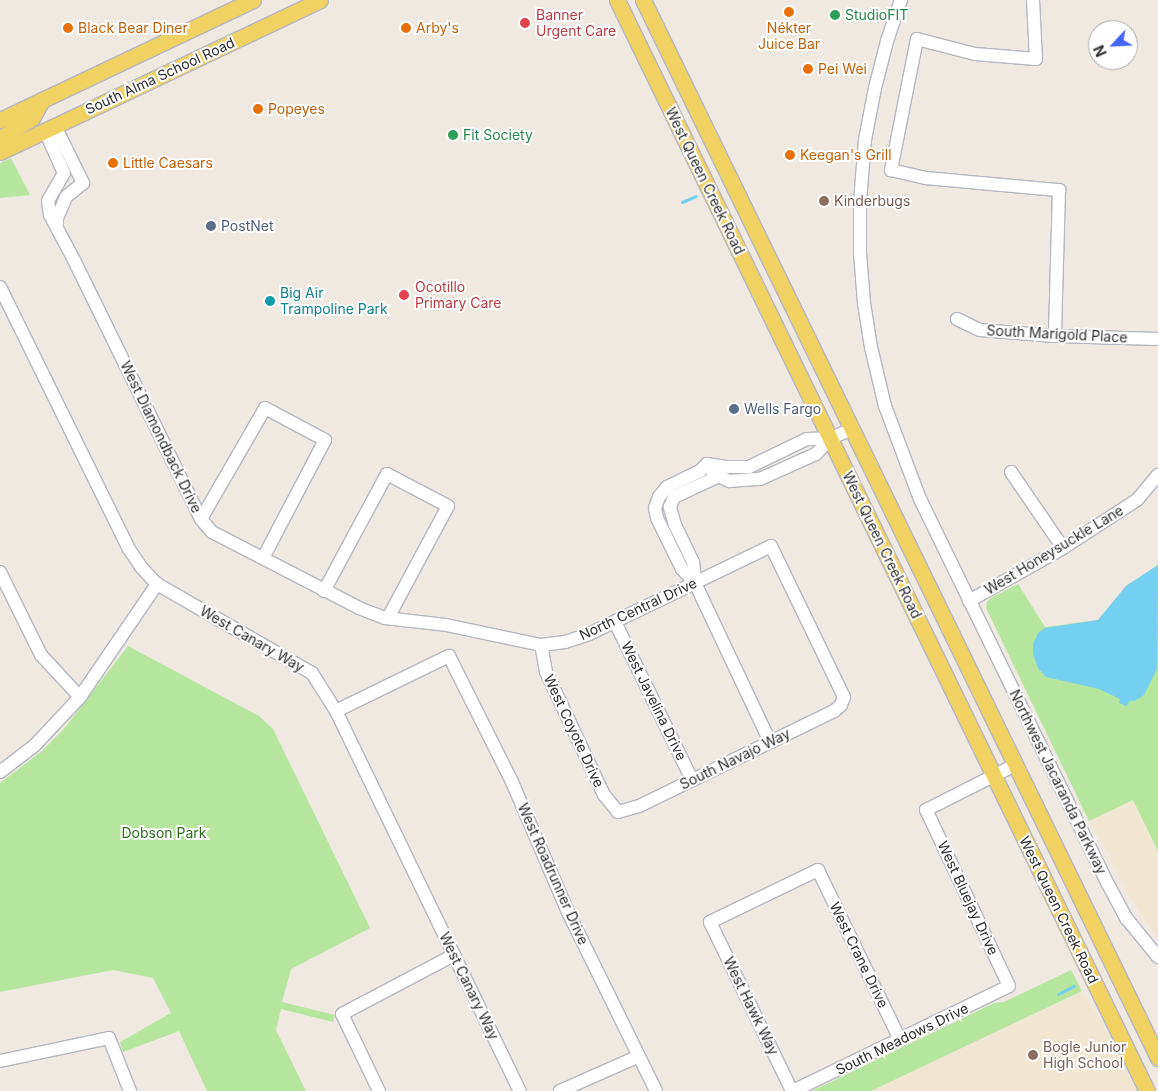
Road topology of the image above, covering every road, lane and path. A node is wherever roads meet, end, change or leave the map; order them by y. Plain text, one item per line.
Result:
1 (253, 0) edge
2 (320, 0) edge
3 (616, 0) edge
4 (643, 0) edge
5 (901, 0) edge
6 (1033, 0) edge
7 (42, 100) junction
8 (0, 120) edge
9 (50, 128) junction
10 (0, 138) edge
11 (0, 152) edge
12 (57, 224) junction
13 (0, 287) edge
14 (957, 319) dead end
15 (1055, 336) junction
16 (1158, 340) edge
17 (852, 428) junction
18 (831, 438) junction
19 (707, 464) junction
20 (1011, 472) dead end
21 (1158, 475) edge
22 (718, 476) junction
23 (201, 519) junction
24 (1063, 548) junction
25 (263, 558) junction
26 (0, 572) edge
27 (695, 583) junction
28 (157, 584) junction
29 (324, 591) junction
30 (969, 601) junction
31 (388, 618) junction
32 (615, 622) junction
33 (469, 630) joint
34 (541, 645) junction
35 (80, 697) junction
36 (844, 697) joint
37 (336, 711) junction
38 (770, 742) junction
39 (1015, 766) junction
40 (0, 772) edge
41 (994, 776) junction
42 (692, 780) junction
43 (618, 812) joint
44 (710, 922) joint
45 (454, 955) junction
46 (1158, 957) edge
47 (1010, 986) joint
48 (900, 1040) junction
49 (639, 1056) junction
50 (1158, 1058) edge
51 (0, 1061) edge
52 (130, 1091) edge
53 (379, 1091) edge
54 (520, 1091) edge
55 (560, 1091) edge
56 (656, 1091) edge
57 (792, 1091) edge
58 (1147, 1091) edge

1 - 7 main road, South Alma School Road
2 - 9 main road, South Alma School Road
3 - 18 main road, West Queen Creek Road
4 - 17 main road, West Queen Creek Road
5 - 30 street, Northwest Jacaranda Parkway
6 - 15 street
7 - 8 main road, South Alma School Road
7 - 10 main road
9 - 11 main road, South Alma School Road
9 - 12 street, West Diamondback Drive
9 - 12 street
12 - 23 street, West Diamondback Drive
13 - 28 street, West Canary Way
14 - 15 street, South Marigold Place
15 - 16 street, South Marigold Place
17 - 18 street
17 - 39 main road, West Queen Creek Road
18 - 19 street
18 - 22 street
18 - 41 main road, West Queen Creek Road
19 - 22 street
19 - 27 street
20 - 24 street
21 - 24 street, West Honeysuckle Lane
22 - 27 street
23 - 25 street, West Diamondback Drive
23 - 25 street
24 - 30 street, West Honeysuckle Lane
25 - 29 street, West Diamondback Drive
26 - 35 street
27 - 32 street, North Central Drive
27 - 36 street, North Central Drive
27 - 38 street
28 - 35 street
28 - 37 street, West Canary Way
29 - 31 street, West Diamondback Drive
29 - 31 street
30 - 46 street, Northwest Jacaranda Parkway
31 - 33 street, West Diamondback Drive
32 - 34 street, North Central Drive
32 - 42 street, West Javelina Drive
33 - 34 street, North Central Drive
34 - 43 street, West Coyote Drive
35 - 40 street
36 - 38 street, South Navajo Way
37 - 45 street, West Canary Way
37 - 49 street, West Roadrunner Drive
38 - 42 street, South Navajo Way
39 - 41 street
39 - 50 main road, West Queen Creek Road
41 - 47 street, West Bluejay Drive
41 - 58 main road, West Queen Creek Road
42 - 43 street, South Navajo Way
44 - 48 street, West Crane Drive
44 - 57 street, West Hawk Way
45 - 53 street
45 - 54 street, West Canary Way
47 - 48 street, South Meadows Drive
48 - 57 street, South Meadows Drive
49 - 55 street
49 - 56 street, West Roadrunner Drive
51 - 52 street

